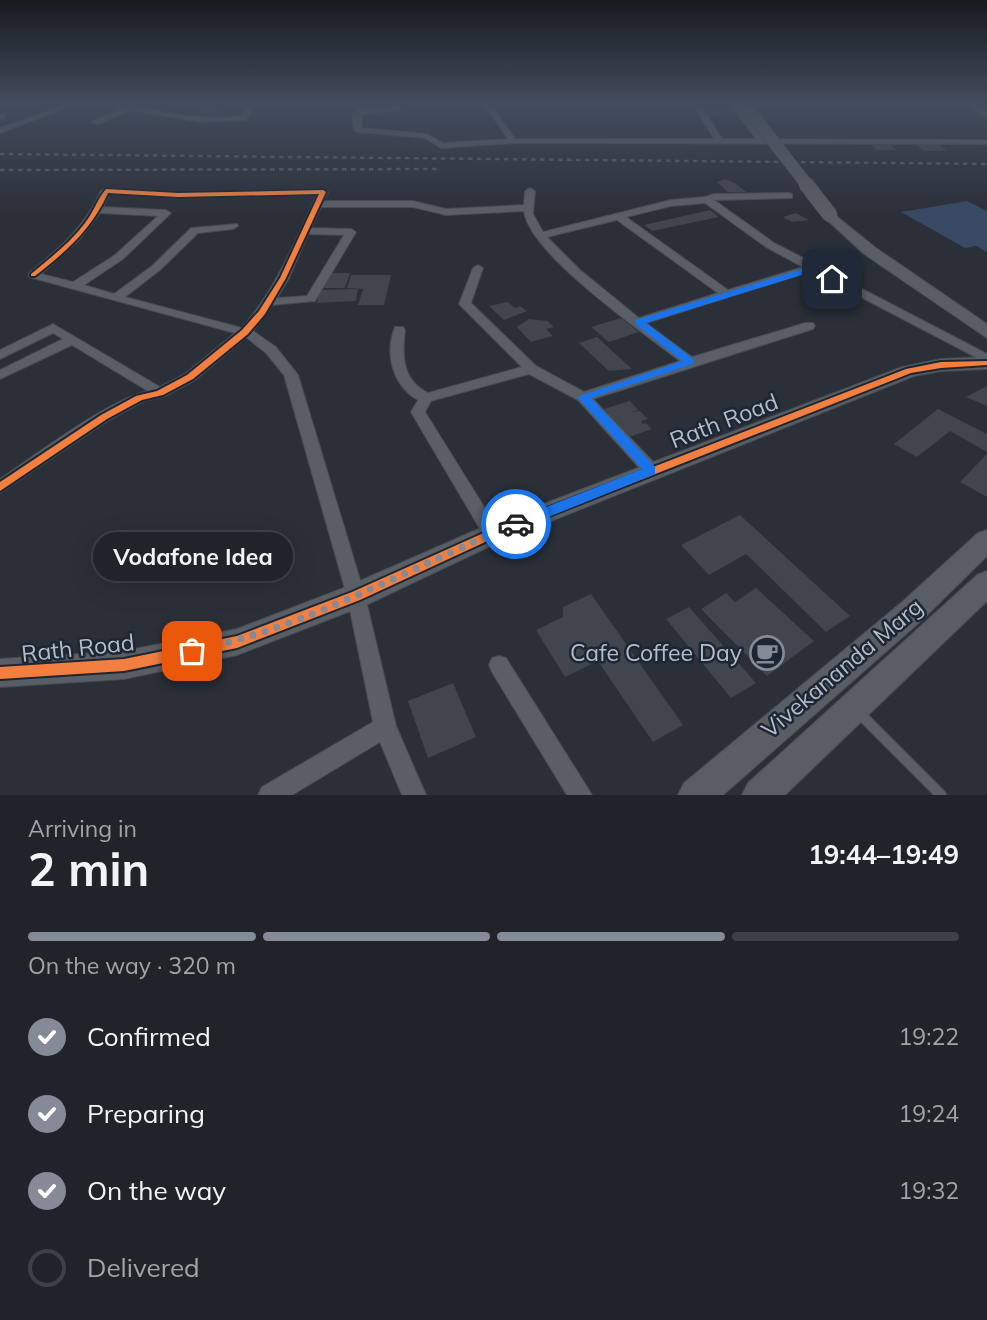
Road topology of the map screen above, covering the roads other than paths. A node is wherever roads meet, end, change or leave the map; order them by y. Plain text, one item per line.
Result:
1 (434, 141) edge
2 (512, 141) edge
3 (773, 141) edge
4 (784, 141) edge
5 (987, 142) edge
6 (530, 191) dead end
7 (789, 196) dead end
8 (707, 200) junction
9 (317, 204) junction
10 (529, 208) junction
11 (99, 210) junction
12 (618, 216) junction
13 (233, 226) dead end
14 (305, 230) junction
15 (540, 236) junction
16 (851, 255) dead end
17 (478, 268) dead end
18 (812, 269) junction
19 (75, 285) junction
20 (728, 295) junction
21 (117, 297) junction
22 (268, 302) junction
23 (638, 322) junction
24 (808, 326) dead end
25 (399, 330) dead end
26 (245, 332) junction
27 (987, 332) edge
28 (72, 340) junction
29 (0, 355) edge
30 (987, 361) edge
31 (690, 362) junction
32 (531, 369) junction
33 (0, 375) edge
34 (160, 393) junction
35 (583, 397) junction
36 (426, 398) junction
37 (651, 470) junction
38 (0, 486) edge
39 (492, 534) junction
40 (987, 540) edge
41 (987, 583) edge
42 (356, 596) junction
43 (499, 665) dead end
44 (0, 673) edge
45 (855, 709) junction
46 (385, 727) junction
47 (270, 795) edge
48 (414, 795) edge
49 (580, 795) edge
50 (696, 795) edge
51 (760, 795) edge
52 (941, 795) edge

1 - 2 street
3 - 27 main road, bridge
4 - 5 street
6 - 10 street
7 - 8 street
8 - 12 street
8 - 18 street
9 - 10 street
9 - 11 street
9 - 14 street
10 - 15 street
11 - 19 street
11 - 19 street
12 - 15 street
12 - 20 street
13 - 21 street
14 - 22 street
14 - 22 street
15 - 23 street
16 - 18 street
17 - 32 street
18 - 20 street
18 - 30 street
19 - 21 street
20 - 23 street
21 - 26 street
22 - 26 street
23 - 31 street
24 - 31 street
25 - 36 street
26 - 34 street
26 - 42 street
28 - 29 street
28 - 33 street
28 - 34 street
30 - 37 main road, Rath Road
31 - 35 street
32 - 35 street
32 - 36 street
34 - 38 street
35 - 37 street
36 - 39 street
37 - 39 main road, Rath Road
39 - 42 main road, Rath Road
40 - 50 main road, Vivekananda Marg
41 - 45 main road, Vivekananda Marg
42 - 44 main road, Rath Road
42 - 46 street
43 - 49 street
45 - 51 main road, Vivekananda Marg
45 - 52 lane
46 - 47 street
46 - 48 street

